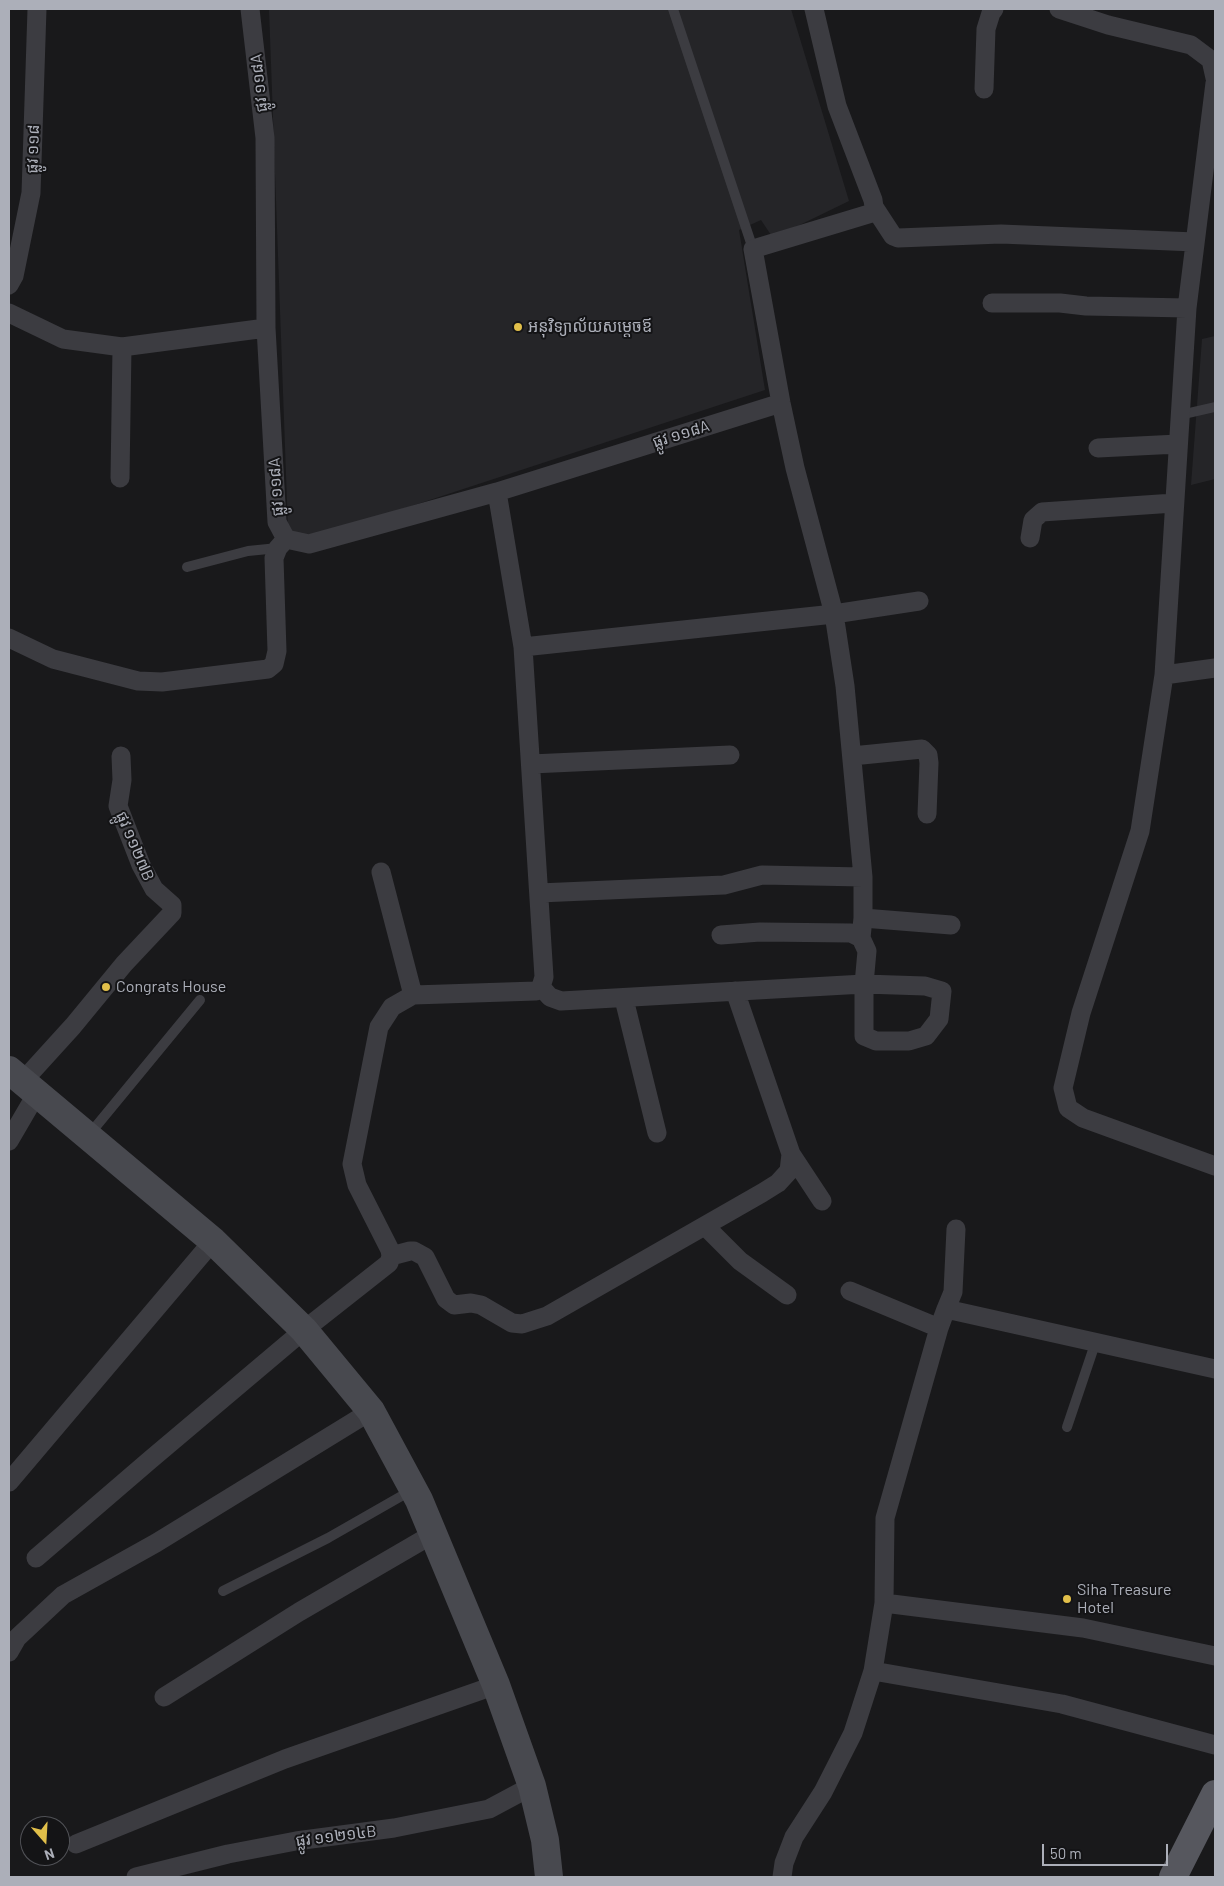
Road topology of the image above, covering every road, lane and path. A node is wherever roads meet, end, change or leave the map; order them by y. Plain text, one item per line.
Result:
1 (37, 9) edge
2 (250, 9) edge
3 (673, 9) edge
4 (814, 9) edge
5 (994, 9) edge
6 (1059, 9) edge
7 (1215, 78) edge
8 (1215, 83) edge
9 (984, 89) dead end
10 (874, 207) junction
11 (1195, 242) junction
12 (753, 250) junction
13 (9, 285) edge
14 (992, 303) dead end
15 (1187, 308) junction
16 (9, 313) edge
17 (266, 328) junction
18 (122, 347) junction
19 (781, 403) junction
20 (1215, 407) edge
21 (1180, 415) junction
22 (1178, 444) junction
23 (1098, 448) dead end
24 (120, 478) dead end
25 (496, 492) junction
26 (1174, 502) junction
27 (1030, 538) dead end
28 (282, 543) junction
29 (187, 567) dead end
30 (919, 601) dead end
31 (834, 614) junction
32 (9, 638) edge
33 (523, 647) junction
34 (1215, 668) edge
35 (1164, 676) junction
36 (730, 755) dead end
37 (122, 756) dead end
38 (852, 756) junction
39 (531, 764) junction
40 (927, 814) dead end
41 (381, 872) dead end
42 (863, 877) junction
43 (539, 893) junction
44 (863, 918) junction
45 (951, 925) dead end
46 (721, 935) dead end
47 (861, 938) junction
48 (864, 984) junction
49 (542, 987) junction
50 (735, 991) junction
51 (414, 995) junction
52 (624, 999) junction
53 (200, 1000) dead end
54 (23, 1081) edge
55 (656, 1133) dead end
56 (88, 1137) junction
57 (9, 1141) edge
58 (791, 1154) junction
59 (1215, 1166) edge
60 (822, 1201) dead end
61 (705, 1226) junction
62 (956, 1229) dead end
63 (213, 1241) junction
64 (391, 1256) junction
65 (850, 1291) dead end
66 (787, 1295) dead end
67 (946, 1308) junction
68 (939, 1328) junction
69 (304, 1330) junction
70 (1096, 1342) junction
71 (1215, 1368) edge
72 (371, 1411) junction
73 (1067, 1427) dead end
74 (9, 1482) edge
75 (413, 1490) junction
76 (433, 1534) junction
77 (36, 1558) dead end
78 (223, 1592) dead end
79 (884, 1603) junction
80 (12, 1640) edge
81 (1215, 1656) edge
82 (873, 1671) junction
83 (496, 1685) junction
84 (164, 1697) dead end
85 (1215, 1745) edge
86 (532, 1786) junction
87 (1215, 1794) edge
88 (76, 1844) dead end
89 (136, 1877) edge
90 (549, 1877) edge
91 (782, 1877) edge
92 (1174, 1877) edge

1 - 13 street, ផ្លូវ ១១៨
2 - 17 street, ផ្លូវ ១១៨A
3 - 12 lane
4 - 10 street
5 - 9 street
6 - 7 street
8 - 11 street
10 - 11 street
10 - 12 street
11 - 15 street
12 - 19 street
14 - 15 street
15 - 21 street
16 - 18 street
17 - 18 street
17 - 28 street, ផ្លូវ ១១៨A
18 - 24 street
19 - 25 street, ផ្លូវ ១១៨A
19 - 31 street
20 - 21 lane
21 - 22 street
22 - 23 street
22 - 26 street
25 - 28 street, ផ្លូវ ១១៨A
25 - 33 street
26 - 27 street
26 - 35 street
28 - 29 lane
28 - 32 street
30 - 31 street
31 - 33 street
31 - 38 street
33 - 39 street
34 - 35 street
35 - 59 street
36 - 39 street
37 - 54 street, ផ្លូវ ១១២៧B
38 - 40 street
38 - 42 street
39 - 43 street
41 - 51 street
42 - 43 street
42 - 44 street
43 - 49 street
44 - 45 street
44 - 47 street
46 - 47 street
47 - 48 street
48 - 48 street
48 - 50 street
49 - 51 street
49 - 52 street
50 - 52 street
50 - 58 street
51 - 64 street
52 - 55 street
53 - 56 lane
54 - 56 main road
54 - 57 street, ផ្លូវ ១១២៧B
56 - 63 main road
58 - 60 street
58 - 61 street
61 - 64 street
61 - 66 street
62 - 67 street
63 - 69 main road
63 - 74 street
64 - 69 street
65 - 68 street
67 - 68 street
67 - 70 street
68 - 79 street
69 - 72 main road
69 - 77 street
70 - 71 street
70 - 73 lane
72 - 75 main road
72 - 80 street
75 - 76 main road
75 - 78 lane
76 - 83 main road
76 - 84 street
79 - 81 street
79 - 82 street
82 - 85 street
82 - 91 street
83 - 86 main road
83 - 88 street
86 - 89 street, ផ្លូវ ១១២១៤B
86 - 90 main road
87 - 92 main road

